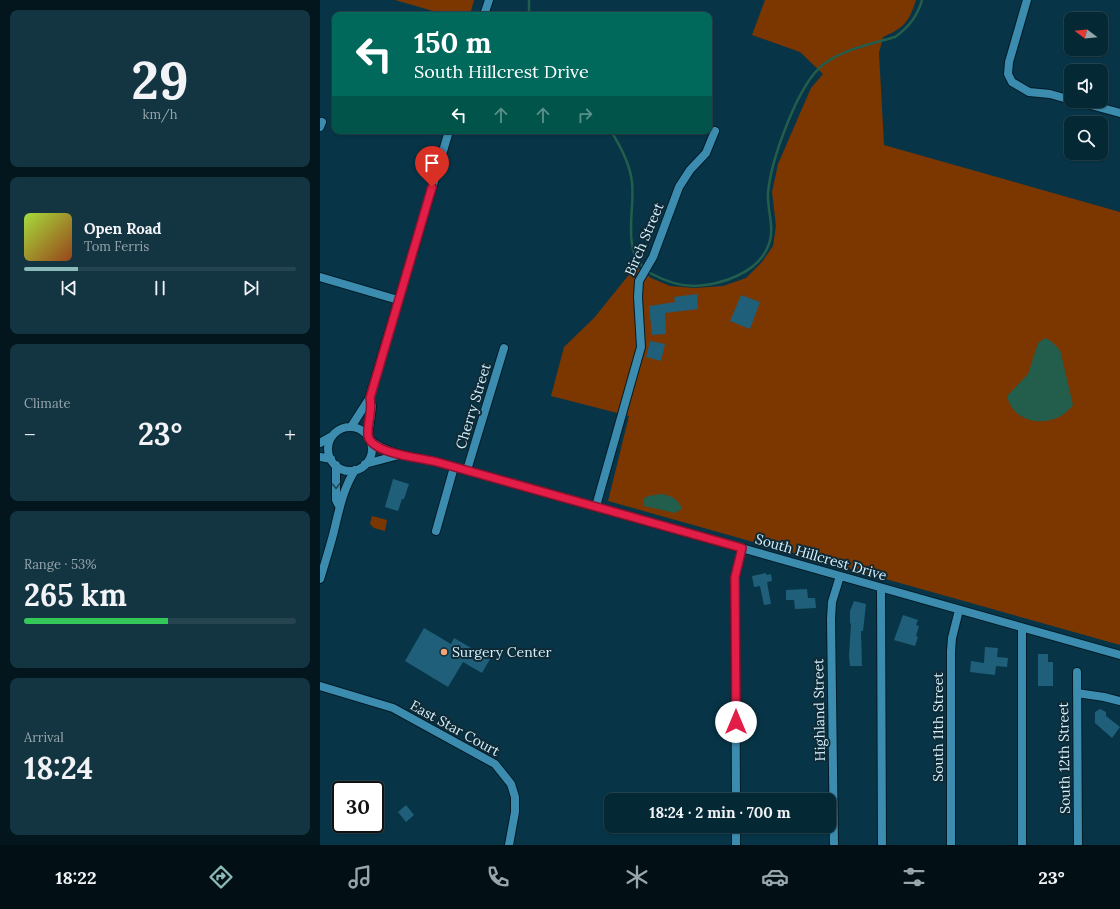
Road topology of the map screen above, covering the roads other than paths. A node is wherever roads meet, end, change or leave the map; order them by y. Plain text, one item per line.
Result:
1 (488, 0) edge
2 (1027, 0) edge
3 (485, 12) edge
4 (1064, 98) edge
5 (1102, 108) edge
6 (1120, 113) edge
7 (715, 131) dead end
8 (448, 134) edge
9 (320, 277) edge
10 (398, 300) junction
11 (504, 348) dead end
12 (370, 398) junction
13 (351, 427) junction
14 (332, 436) junction
15 (369, 438) junction
16 (320, 443) edge
17 (399, 455) junction
18 (320, 457) edge
19 (333, 462) junction
20 (366, 464) junction
21 (454, 467) junction
22 (355, 470) junction
23 (467, 470) junction
24 (339, 506) junction
25 (596, 506) junction
26 (436, 531) dead end
27 (742, 548) junction
28 (840, 576) junction
29 (320, 579) edge
30 (882, 588) junction
31 (959, 610) junction
32 (1022, 628) junction
33 (1120, 655) edge
34 (1077, 672) dead end
35 (320, 686) edge
36 (1077, 693) junction
37 (1120, 701) edge
38 (736, 793) edge
39 (736, 833) edge
40 (509, 845) edge
41 (736, 845) edge
42 (834, 845) edge
43 (882, 845) edge
44 (951, 845) edge
45 (1022, 845) edge
46 (1078, 845) edge

1 - 3 street
2 - 4 street
5 - 6 street
7 - 25 street, Birch Street
8 - 10 street
9 - 10 street
10 - 12 street
11 - 23 street, Cherry Street
12 - 13 street
12 - 15 street
13 - 14 street
13 - 15 street
14 - 16 street
14 - 19 street
15 - 17 street, South Hillcrest Drive
15 - 20 street
17 - 20 street, South Hillcrest Drive
17 - 21 street, South Hillcrest Drive
18 - 19 street
19 - 22 street
19 -> 24 street
20 - 22 street
21 - 23 street, South Hillcrest Drive
21 - 26 street
22 - 24 street
23 - 25 street, South Hillcrest Drive
24 - 29 street
25 - 27 street, South Hillcrest Drive
27 - 28 street, South Hillcrest Drive
27 - 38 street
28 - 30 street, South Hillcrest Drive
28 - 42 street, Highland Street
30 - 31 street, South Hillcrest Drive
30 - 43 street
31 - 32 street, South Hillcrest Drive
31 - 44 street, South 11th Street
32 - 33 street, South Hillcrest Drive
32 - 45 street
34 - 36 street, South 12th Street
35 - 40 street, East Star Court
36 - 37 street
36 - 46 street, South 12th Street
39 - 41 street

